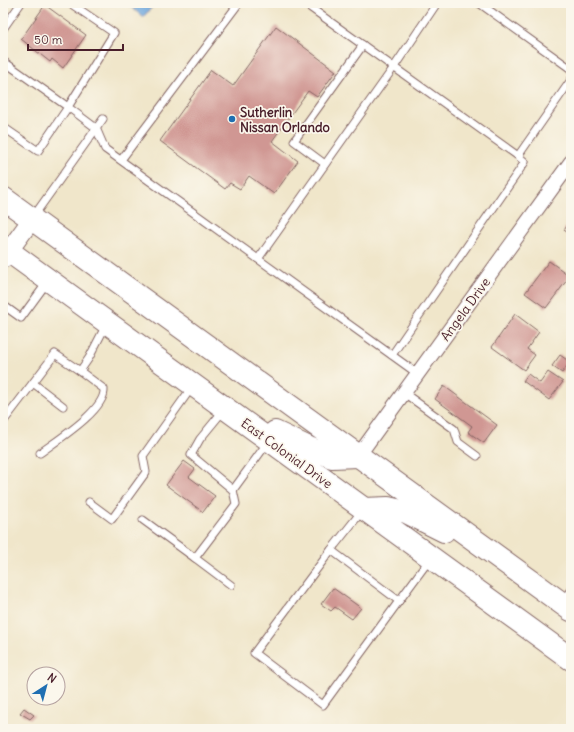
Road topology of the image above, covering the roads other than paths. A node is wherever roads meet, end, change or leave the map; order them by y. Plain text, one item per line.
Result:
1 (21, 3) edge
2 (70, 3) edge
3 (240, 3) edge
4 (304, 3) edge
5 (437, 3) edge
6 (479, 3) edge
7 (3, 28) edge
8 (363, 45) junction
9 (3, 61) edge
10 (394, 67) junction
11 (571, 69) edge
12 (571, 80) edge
13 (68, 107) junction
14 (102, 119) dead end
15 (3, 126) edge
16 (96, 128) junction
17 (518, 156) junction
18 (121, 160) junction
19 (571, 162) edge
20 (325, 164) junction
21 (3, 198) edge
22 (32, 219) junction
23 (5, 252) edge
24 (258, 259) junction
25 (49, 280) junction
26 (3, 304) edge
27 (107, 323) junction
28 (392, 355) junction
29 (80, 371) junction
30 (418, 374) junction
31 (33, 384) junction
32 (193, 385) junction
33 (404, 392) junction
34 (64, 406) dead end
35 (225, 408) junction
36 (3, 422) edge
37 (269, 440) junction
38 (40, 452) dead end
39 (358, 456) junction
40 (477, 456) dead end
41 (233, 490) junction
42 (89, 502) dead end
43 (364, 509) junction
44 (143, 520) dead end
45 (331, 550) junction
46 (431, 557) junction
47 (195, 558) junction
48 (498, 558) junction
49 (231, 585) dead end
50 (400, 602) junction
51 (568, 602) edge
52 (571, 659) edge

1 - 7 lane
2 - 13 lane
3 - 18 lane
4 - 8 lane
5 - 10 lane
6 - 11 lane
8 - 10 lane
8 - 20 lane
9 - 13 lane
10 - 17 lane
10 - 20 lane
12 - 17 lane
13 - 15 lane
13 - 16 lane
14 - 16 lane
16 - 18 lane
16 - 22 lane
17 - 28 lane
18 - 24 lane
19 - 30 street, Angela Drive
20 - 24 lane
21 - 22 highway
22 - 23 street
22 - 39 highway
23 - 25 highway, East Colonial Drive
24 - 28 lane
25 - 26 lane
25 - 27 highway, East Colonial Drive
27 - 29 lane
27 - 32 highway, East Colonial Drive
28 - 30 lane
29 - 31 lane
29 - 38 lane
30 - 33 street, Angela Drive
31 - 34 lane
31 - 36 lane
32 - 35 highway, East Colonial Drive
32 - 42 lane
33 - 39 street, Angela Drive
33 - 40 lane
35 - 37 highway, East Colonial Drive
35 - 39 highway
35 - 41 lane
37 - 41 lane
37 - 43 highway, East Colonial Drive
39 - 48 highway
41 - 47 lane
43 - 45 lane
43 - 46 highway, East Colonial Drive
43 - 48 highway
44 - 47 lane
45 - 50 lane
45 - 50 lane
46 - 50 lane
46 - 52 highway, East Colonial Drive
47 - 49 lane
48 - 51 highway

